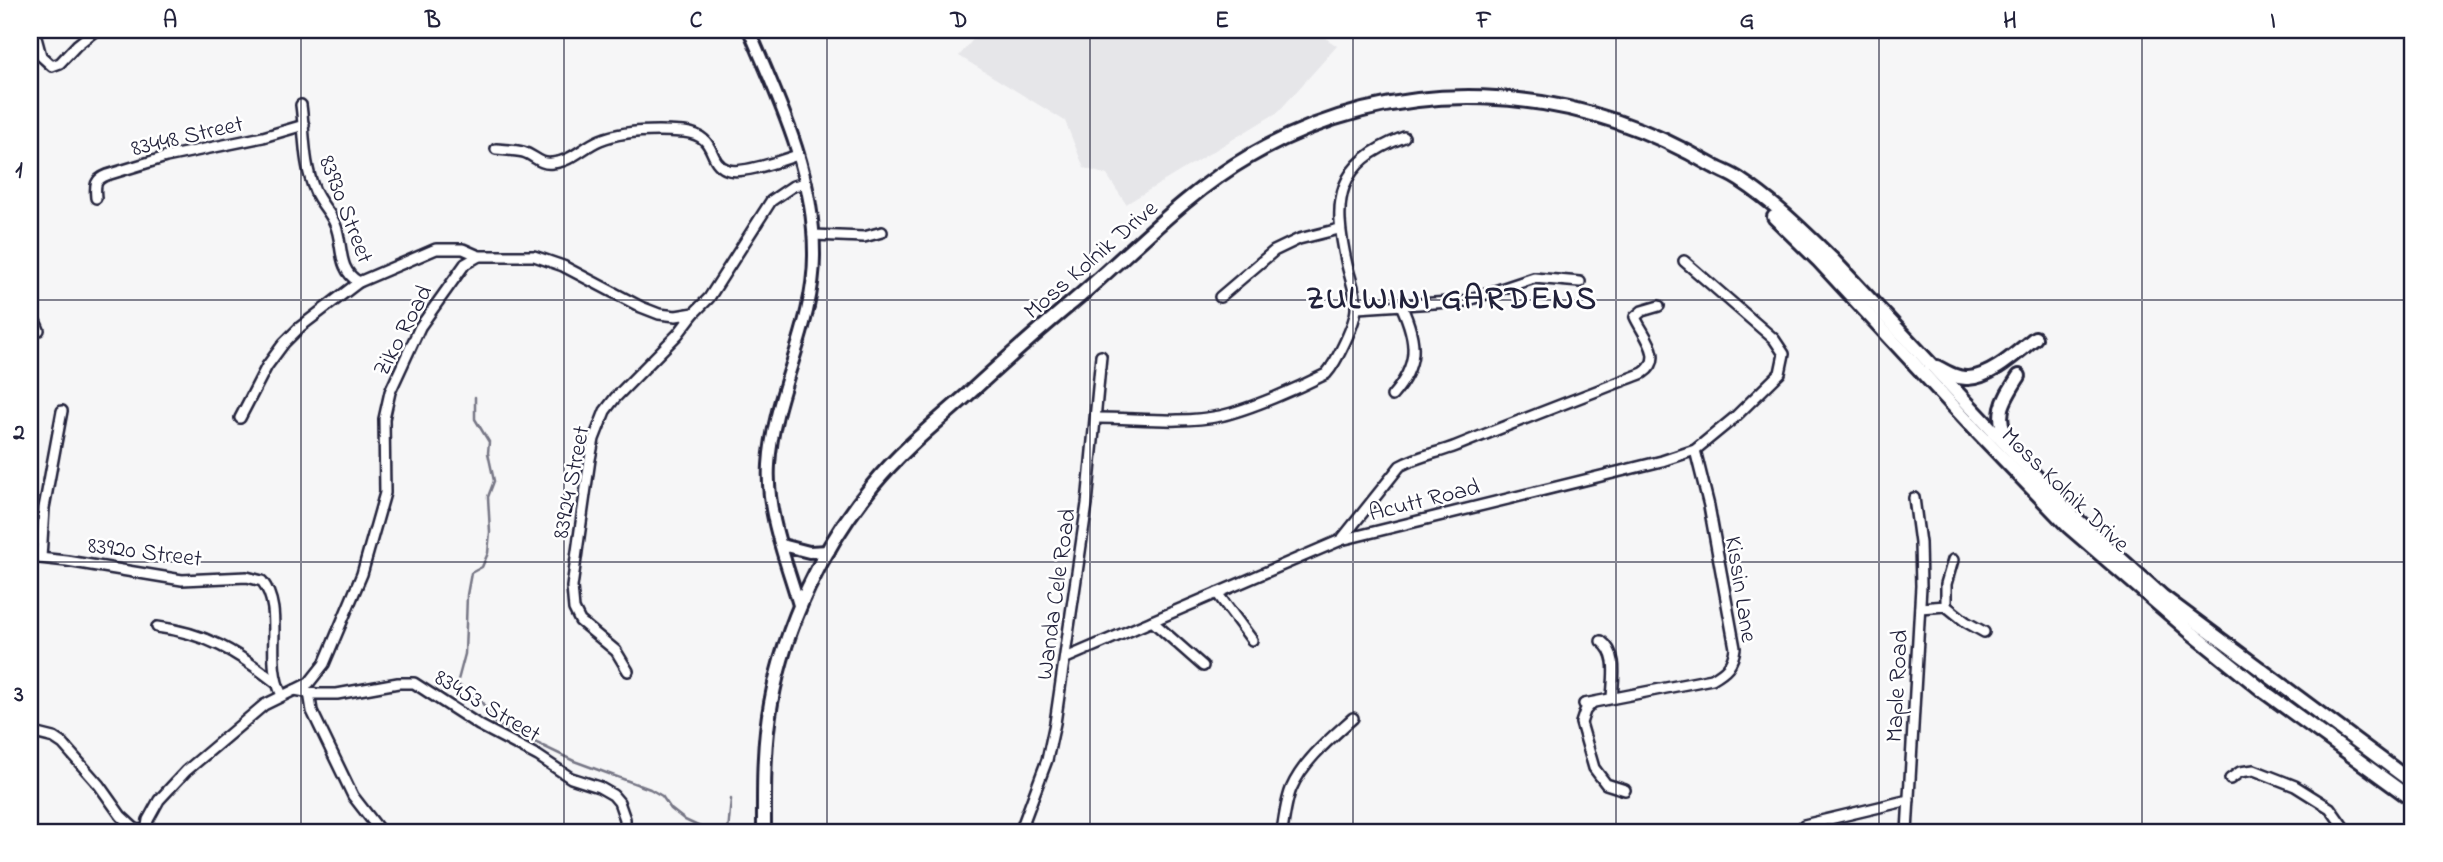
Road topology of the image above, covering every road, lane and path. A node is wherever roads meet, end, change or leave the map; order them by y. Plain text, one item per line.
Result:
1 (34, 30) edge
2 (96, 30) edge
3 (749, 30) edge
4 (301, 105) dead end
5 (304, 125) junction
6 (1404, 137) dead end
7 (496, 149) dead end
8 (798, 155) junction
9 (1722, 171) junction
10 (807, 183) junction
11 (96, 198) dead end
12 (1339, 229) junction
13 (882, 232) dead end
14 (813, 235) junction
15 (479, 256) junction
16 (1685, 261) dead end
17 (359, 282) junction
18 (1580, 282) dead end
19 (1220, 297) dead end
20 (1401, 305) junction
21 (1659, 306) dead end
22 (1357, 308) junction
23 (694, 313) junction
24 (30, 321) edge
25 (39, 330) dead end
26 (2035, 338) dead end
27 (1101, 356) dead end
28 (1930, 364) junction
29 (2019, 376) dead end
30 (1392, 396) dead end
31 (62, 411) dead end
32 (240, 418) dead end
33 (1097, 418) junction
34 (1695, 450) junction
35 (2013, 451) junction
36 (1914, 498) dead end
37 (1342, 540) junction
38 (782, 545) junction
39 (829, 551) junction
40 (30, 557) edge
41 (41, 558) junction
42 (1953, 560) dead end
43 (1217, 593) junction
44 (799, 605) junction
45 (1946, 606) junction
46 (1920, 608) junction
47 (1152, 621) junction
48 (157, 627) dead end
49 (1984, 632) dead end
50 (1252, 640) dead end
51 (1601, 641) dead end
52 (1066, 658) junction
53 (1203, 666) dead end
54 (628, 671) dead end
55 (275, 682) junction
56 (295, 690) junction
57 (309, 692) junction
58 (282, 695) junction
59 (1612, 698) junction
60 (1353, 718) dead end
61 (30, 732) edge
62 (2230, 779) dead end
63 (2410, 780) edge
64 (1625, 790) dead end
65 (1909, 800) junction
66 (2413, 800) edge
67 (1804, 825) dead end
68 (143, 831) edge
69 (381, 832) edge
70 (625, 832) edge
71 (764, 832) edge
72 (1020, 832) edge
73 (1282, 832) edge
74 (1907, 832) edge
75 (2347, 832) edge

1 - 2 street
3 - 8 street
4 - 5 street, 83930 Street
5 - 11 street, 83448 Street
5 - 17 street, 83930 Street
6 - 12 street
7 - 8 street
8 - 10 street
9 - 28 main road, Moss Kolnik Drive
9 - 39 main road, Moss Kolnik Drive
9 - 66 main road, Moss Kolnik Drive
10 - 14 street
10 - 23 street
12 - 19 street
12 - 22 street
13 - 14 street
14 - 38 street
15 - 17 street
15 - 23 street
15 - 56 street, Ziko Road
16 - 34 street, Acutt Road
17 - 32 street
18 - 20 street
20 - 22 street
20 - 30 street
21 - 37 street
22 - 33 street
23 - 54 street, 83924 Street
24 - 25 street
26 - 28 main road
27 - 33 street, Wanda Cele Road
28 - 35 main road, Moss Kolnik Drive
29 - 35 main road
31 - 41 street
33 - 52 street, Wanda Cele Road
34 - 37 street, Acutt Road
34 - 59 street, Kissin Lane
35 - 63 main road, Moss Kolnik Drive
36 - 46 street, Maple Road
37 - 43 street, Acutt Road
38 - 39 street
38 - 44 street
39 - 44 main road, Moss Kolnik Drive
40 - 41 street, 83920 Street
41 - 55 street, 83920 Street
42 - 45 street
43 - 47 street, Acutt Road
43 - 50 street
44 - 71 main road, Moss Kolnik Drive
45 - 46 street
45 - 49 street
46 - 65 street, Maple Road
47 - 52 street, Acutt Road
47 - 53 street
48 - 55 street
51 - 59 street
52 - 72 street, Wanda Cele Road
55 - 58 street, 83920 Street
56 - 57 street, 83453 Street
56 - 58 street, Ziko Road
57 - 69 street
57 - 70 street, 83453 Street
58 - 68 street, Ziko Road
59 - 64 street, Kissin Lane
60 - 73 street
61 - 68 street
62 - 75 street
65 - 67 street
65 - 74 street, Maple Road

